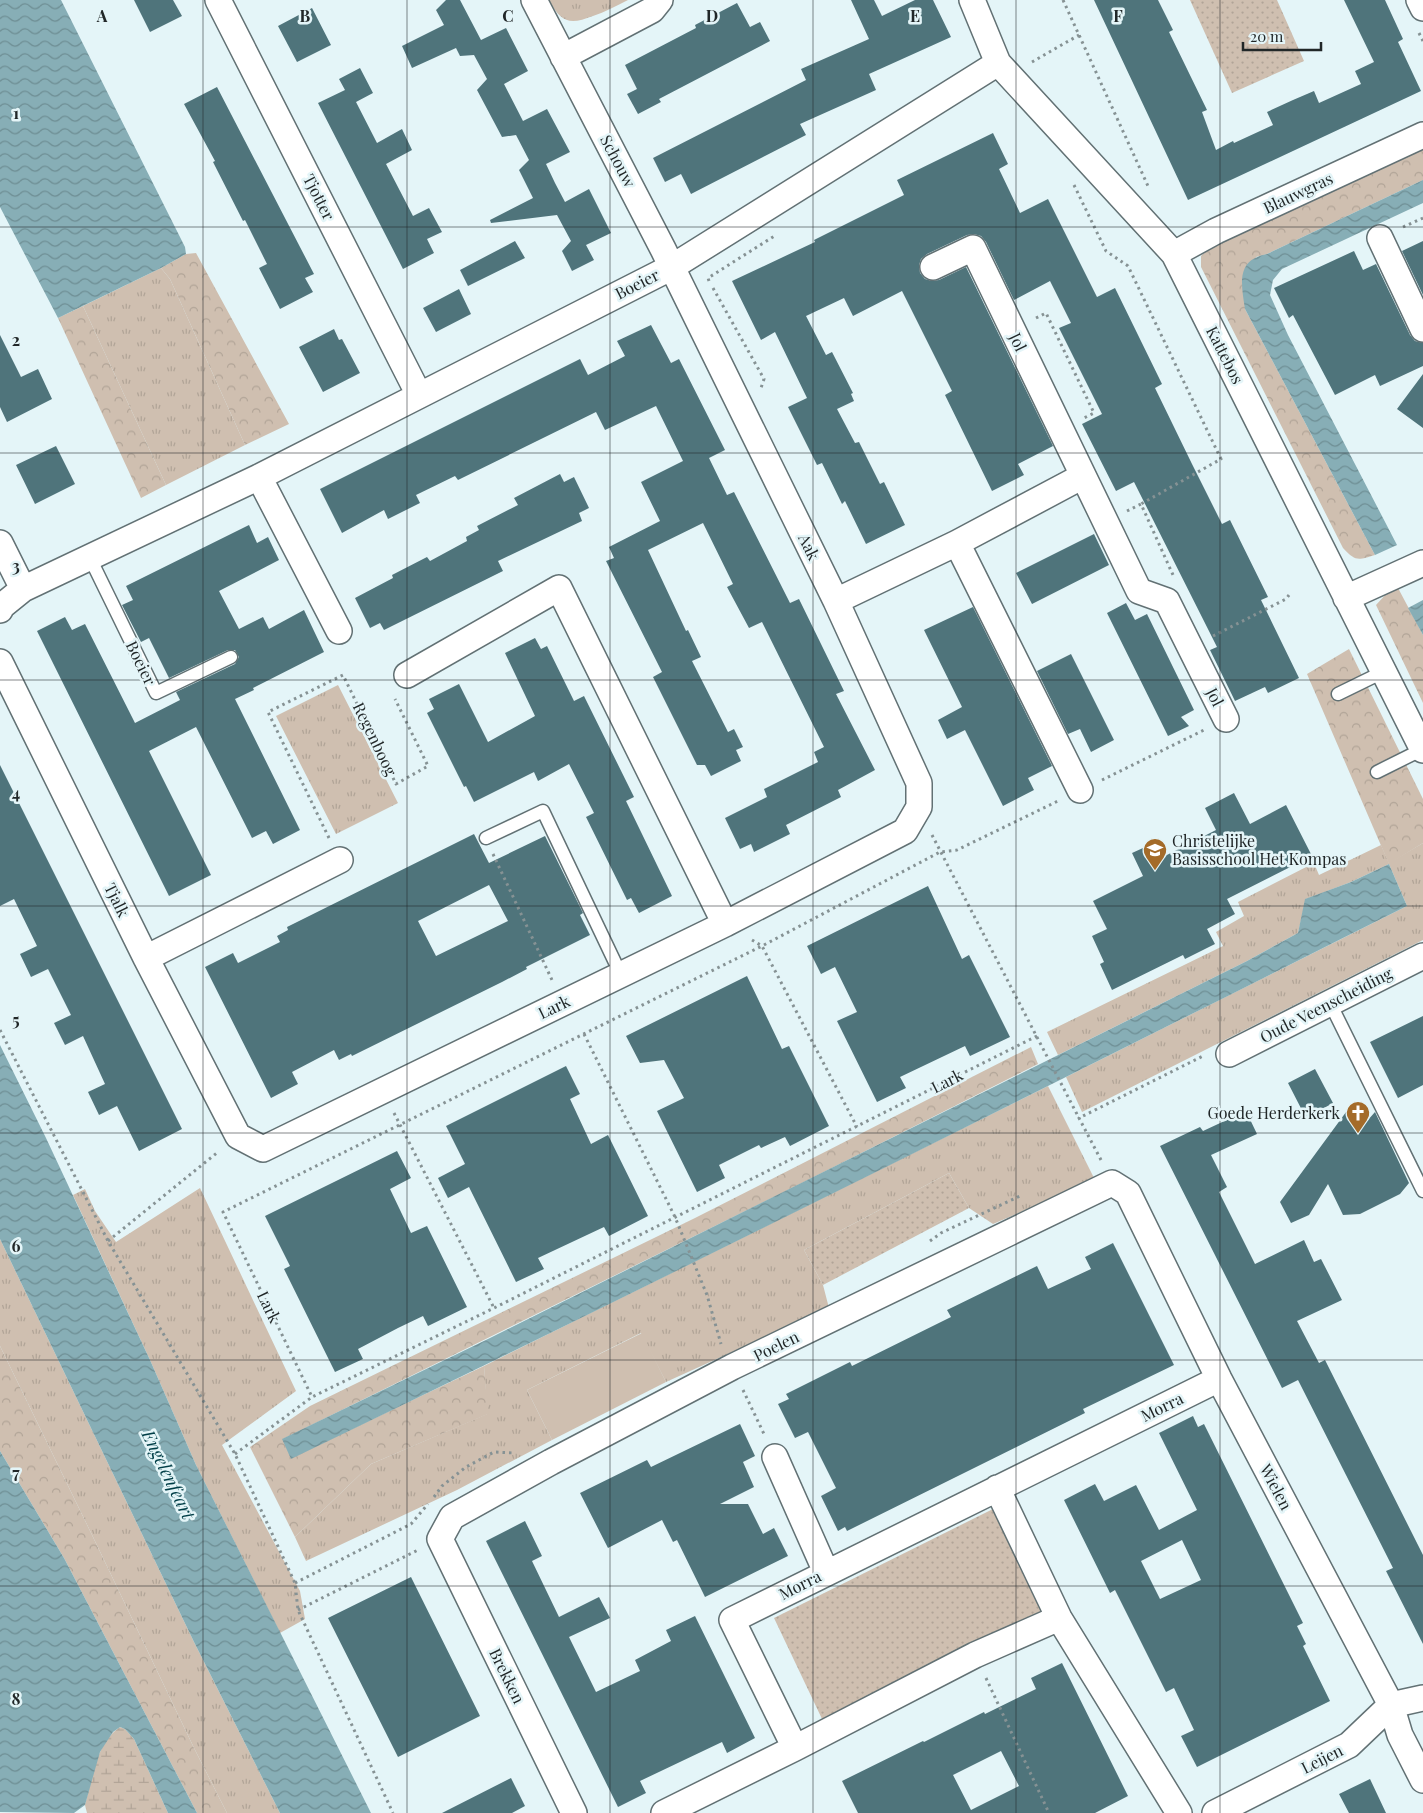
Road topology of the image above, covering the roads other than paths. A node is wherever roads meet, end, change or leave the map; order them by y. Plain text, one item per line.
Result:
1 (218, 0) edge
2 (534, 0) edge
3 (660, 0) edge
4 (972, 0) edge
5 (1419, 0) edge
6 (1423, 8) edge
7 (563, 57) junction
8 (998, 63) junction
9 (1423, 135) edge
10 (1380, 238) dead end
11 (1174, 254) junction
12 (672, 266) junction
13 (933, 267) dead end
14 (1423, 330) edge
15 (419, 395) junction
16 (1083, 476) junction
17 (259, 477) junction
18 (0, 543) edge
19 (957, 543) junction
20 (90, 558) junction
21 (1423, 563) edge
22 (23, 589) junction
23 (1346, 598) junction
24 (836, 601) junction
25 (0, 610) edge
26 (339, 631) dead end
27 (231, 657) dead end
28 (0, 662) edge
29 (1383, 672) junction
30 (407, 674) road end
31 (1338, 694) dead end
32 (1226, 719) dead end
33 (1423, 749) edge
34 (1376, 772) dead end
35 (1080, 790) dead end
36 (905, 831) joint
37 (486, 838) road end
38 (340, 860) road end
39 (725, 924) junction
40 (1423, 956) edge
41 (146, 958) junction
42 (621, 975) junction
43 (1330, 1003) junction
44 (1218, 1054) road end
45 (238, 1136) joint
46 (1120, 1188) joint
47 (1423, 1191) edge
48 (1219, 1378) junction
49 (775, 1457) dead end
50 (997, 1488) junction
51 (440, 1540) joint
52 (826, 1572) junction
53 (1058, 1618) junction
54 (1423, 1698) edge
55 (1391, 1705) junction
56 (795, 1748) junction
57 (1423, 1780) edge
58 (574, 1813) edge
59 (664, 1813) edge
60 (1179, 1813) edge
61 (1215, 1813) edge

1 - 15 street, Tjotter
2 - 7 street, Schouw
3 - 7 street
4 - 8 street, Kattebos
5 - 6 street
7 - 12 street, Schouw
8 - 11 street, Kattebos
8 - 12 street, Boeier
9 - 11 street, Blauwgras
10 - 14 street
11 - 23 street, Kattebos
12 - 15 street, Boeier
12 - 24 street, Aak
13 - 16 street, Jol
15 - 17 street, Boeier
16 - 19 street
16 - 32 street, Jol
17 - 20 street, Boeier
17 - 26 street
18 - 22 street
19 - 24 street
19 - 35 street
20 - 22 street, Boeier
20 - 27 lane, Boeier
21 - 23 street
22 - 25 street
23 - 29 street, Kattebos
24 - 36 street, Aak
28 - 41 street, Tjalk
29 - 31 lane
29 - 33 street, Kattebos
30 - 39 street
33 - 34 lane
36 - 39 street, Lark
37 - 42 lane
38 - 41 street
39 - 42 street, Lark
40 - 43 street, Oude Veenscheiding
41 - 45 street, Tjalk
42 - 45 street, Lark
43 - 44 street, Oude Veenscheiding
43 - 47 lane
46 - 48 street, Wielen
46 - 51 street, Poelen
48 - 50 street, Morra
48 - 55 street, Wielen
49 - 52 street
50 - 52 street, Morra
50 - 53 street
51 - 58 street, Brekken
52 - 56 street, Morra
53 - 56 street
53 - 60 street
54 - 55 street
55 - 57 street, Wielen
55 - 61 street, Leijen
56 - 59 street

